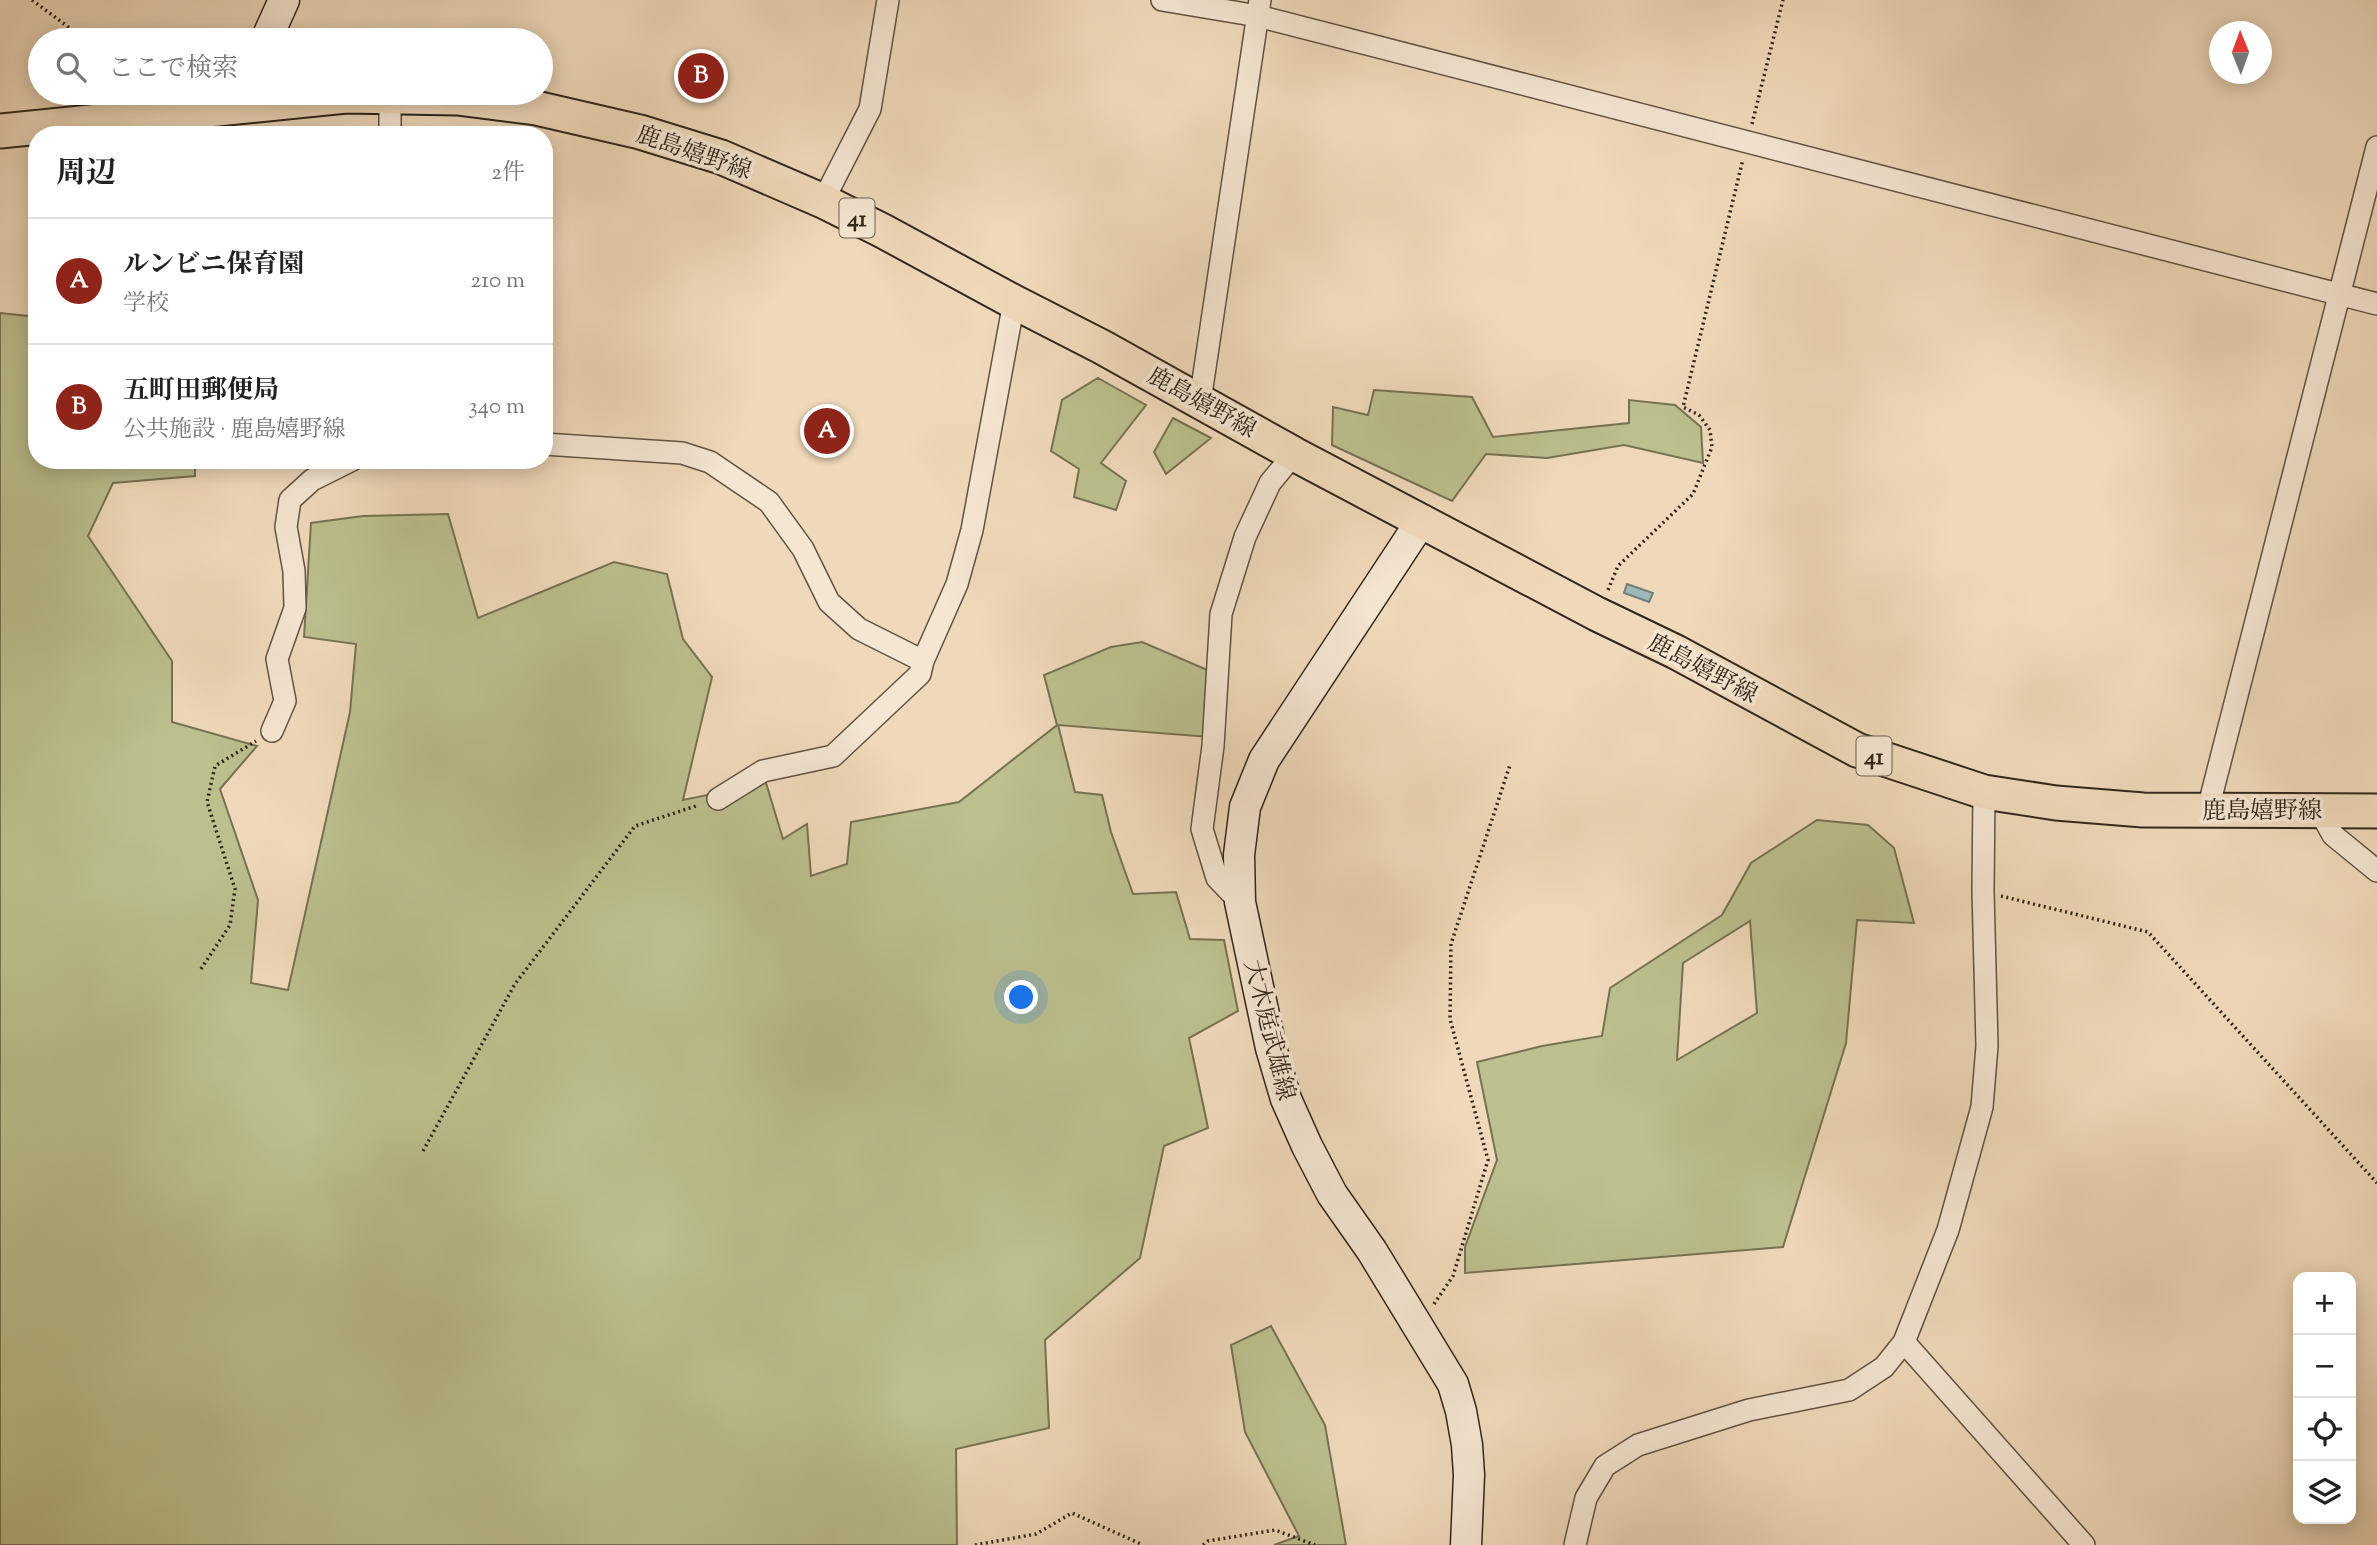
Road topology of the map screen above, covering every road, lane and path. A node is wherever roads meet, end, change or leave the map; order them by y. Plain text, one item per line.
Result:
1 (32, 0) edge
2 (284, 0) edge
3 (888, 0) edge
4 (1162, 0) edge
5 (1783, 0) edge
6 (1259, 8) edge
7 (70, 28) edge
8 (271, 28) edge
9 (208, 105) edge
10 (390, 105) edge
11 (512, 105) edge
12 (40, 126) edge
13 (390, 126) edge
14 (28, 128) edge
15 (0, 131) edge
16 (1747, 141) junction
17 (2377, 147) edge
18 (823, 201) junction
19 (2340, 295) junction
20 (1014, 302) junction
21 (2377, 304) edge
22 (1200, 401) junction
23 (553, 445) edge
24 (1294, 454) junction
25 (334, 469) edge
26 (1422, 520) junction
27 (1597, 614) junction
28 (923, 661) junction
29 (272, 731) joint
30 (1510, 765) dead end
31 (1984, 792) junction
32 (718, 799) joint
33 (2208, 809) junction
34 (2319, 810) junction
35 (2377, 811) edge
36 (2377, 871) edge
37 (1983, 891) junction
38 (1240, 902) junction
39 (201, 969) dead end
40 (423, 1151) dead end
41 (2377, 1184) edge
42 (1419, 1326) junction
43 (1904, 1342) junction
44 (975, 1545) edge
45 (1143, 1545) edge
46 (1203, 1545) edge
47 (1315, 1545) edge
48 (1466, 1545) edge
49 (1575, 1545) edge
50 (2084, 1545) edge

1 - 7 path
2 - 8 main road
3 - 18 street
4 - 6 street
5 - 16 path
6 - 16 street
6 - 22 street
9 - 12 main road, 鹿島嬉野線 / 41
10 - 13 street
11 - 18 main road, 鹿島嬉野線 / 41
14 - 15 main road, 鹿島嬉野線 / 41
16 - 19 street
16 - 27 path
17 - 19 street
18 - 20 main road, 鹿島嬉野線 / 41
19 - 21 street
19 - 33 street
20 - 22 main road, 鹿島嬉野線 / 41
20 - 28 street
22 - 24 main road, 鹿島嬉野線 / 41
23 - 28 street
24 - 26 main road, 鹿島嬉野線 / 41
24 - 38 street
25 - 29 street
26 - 27 main road, 鹿島嬉野線 / 41
26 - 38 main road, 大木庭武雄線
27 - 31 main road, 鹿島嬉野線 / 41
28 - 32 street
29 - 39 path
30 - 42 path
31 - 33 main road, 鹿島嬉野線 / 41
31 - 37 street
32 - 40 path
33 - 34 main road, 鹿島嬉野線 / 41
34 - 35 main road, 鹿島嬉野線 / 41
34 - 36 street
37 - 41 path
37 - 43 street
38 - 42 main road, 大木庭武雄線
42 - 48 main road, 大木庭武雄線
43 - 49 street
43 - 50 street
44 - 45 path
46 - 47 path

